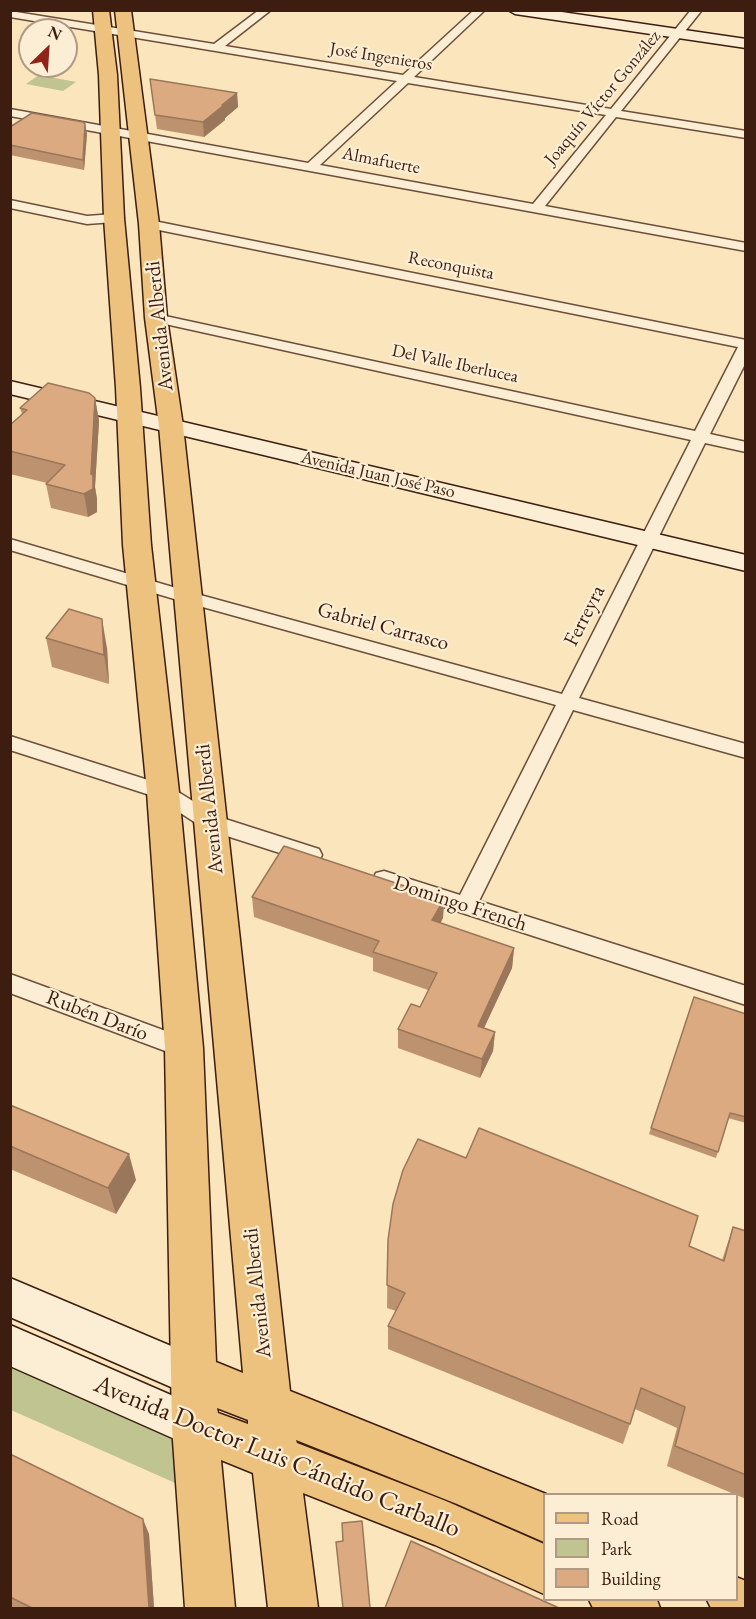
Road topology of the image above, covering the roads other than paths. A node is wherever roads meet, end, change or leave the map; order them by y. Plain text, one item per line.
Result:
1 (100, 10) edge
2 (123, 10) edge
3 (266, 10) edge
4 (480, 10) edge
5 (515, 10) edge
6 (697, 10) edge
7 (10, 14) edge
8 (24, 16) junction
9 (10, 25) edge
10 (102, 30) junction
11 (126, 33) junction
12 (679, 34) junction
13 (746, 44) edge
14 (216, 48) junction
15 (406, 79) junction
16 (10, 112) edge
17 (611, 113) junction
18 (111, 131) junction
19 (746, 135) edge
20 (138, 136) junction
21 (311, 167) junction
22 (10, 204) edge
23 (536, 209) junction
24 (114, 218) junction
25 (149, 224) junction
26 (746, 247) edge
27 (156, 318) junction
28 (746, 345) edge
29 (10, 387) edge
30 (130, 416) junction
31 (171, 426) junction
32 (700, 437) junction
33 (746, 447) edge
34 (649, 540) junction
35 (10, 544) edge
36 (746, 563) edge
37 (141, 582) junction
38 (187, 597) junction
39 (568, 702) junction
40 (10, 743) edge
41 (746, 751) edge
42 (163, 792) junction
43 (212, 823) junction
44 (333, 863) edge
45 (366, 873) edge
46 (466, 906) junction
47 (10, 983) edge
48 (746, 996) edge
49 (184, 1048) junction
50 (10, 1296) edge
51 (10, 1345) edge
52 (194, 1376) junction
53 (269, 1406) junction
54 (195, 1427) junction
55 (275, 1458) junction
56 (543, 1518) edge
57 (543, 1569) edge
58 (619, 1601) edge
59 (210, 1608) edge
60 (293, 1608) edge
61 (635, 1608) edge

1 - 10 main road, Avenida Alberdi
2 - 11 main road, Avenida Alberdi
3 - 14 street
4 - 15 street
5 - 12 street
6 - 12 street, Joaquín Víctor González
7 - 8 street, José Ingenieros
8 - 9 street
8 - 10 street, José Ingenieros
10 - 11 street, José Ingenieros
10 - 18 main road, Avenida Alberdi
11 - 14 street, José Ingenieros
11 - 20 main road, Avenida Alberdi
12 - 13 street
12 - 17 street, Joaquín Víctor González
14 - 15 street, José Ingenieros
15 - 17 street, José Ingenieros
15 - 21 street
16 - 18 street, Almafuerte
17 - 19 street, José Ingenieros
17 - 23 street, Joaquín Víctor González
18 - 20 street, Almafuerte
18 - 24 main road, Avenida Alberdi
20 - 21 street, Almafuerte
20 - 25 main road, Avenida Alberdi
21 - 23 street, Almafuerte
22 - 24 street
23 - 26 street, Almafuerte
24 - 30 main road, Avenida Alberdi
25 - 27 main road, Avenida Alberdi
25 - 28 street, Reconquista
27 - 31 main road, Avenida Alberdi
27 - 32 street, Del Valle Iberlucea
28 - 32 street, Ferreyra
29 - 30 street, Avenida Juan José Paso
30 - 31 street, Avenida Juan José Paso
30 - 37 main road, Avenida Alberdi
31 - 34 street, Avenida Juan José Paso
31 - 38 main road, Avenida Alberdi
32 - 33 street, Del Valle Iberlucea
32 - 34 street, Ferreyra
34 - 36 street, Avenida Juan José Paso
34 - 39 street, Ferreyra
35 - 37 street, Gabriel Carrasco
37 - 38 street, Gabriel Carrasco
37 - 42 main road, Avenida Alberdi
38 - 39 street, Gabriel Carrasco
38 - 43 main road, Avenida Alberdi
39 - 41 street, Gabriel Carrasco
39 - 46 street, Ferreyra
40 - 42 street
42 - 43 street
42 - 49 main road, Avenida Alberdi
43 - 44 street
43 - 53 main road, Avenida Alberdi
45 - 46 street, Domingo French
46 - 48 street, Domingo French
47 - 49 street, Rubén Darío
49 - 52 main road, Avenida Alberdi
50 - 52 street, Avenida Doctor Luis Cándido Carballo
51 - 54 street, Avenida Doctor Luis Cándido Carballo
52 - 53 main road, Avenida Doctor Luis Cándido Carballo
52 - 54 main road, Avenida Alberdi
53 - 55 main road, Avenida Alberdi
53 - 56 main road, Avenida Doctor Luis Cándido Carballo
54 - 55 main road, Avenida Doctor Luis Cándido Carballo
54 - 59 main road, Avenida Alberdi
55 - 57 main road, Avenida Doctor Luis Cándido Carballo
55 - 60 main road, Avenida Alberdi
58 - 61 main road

